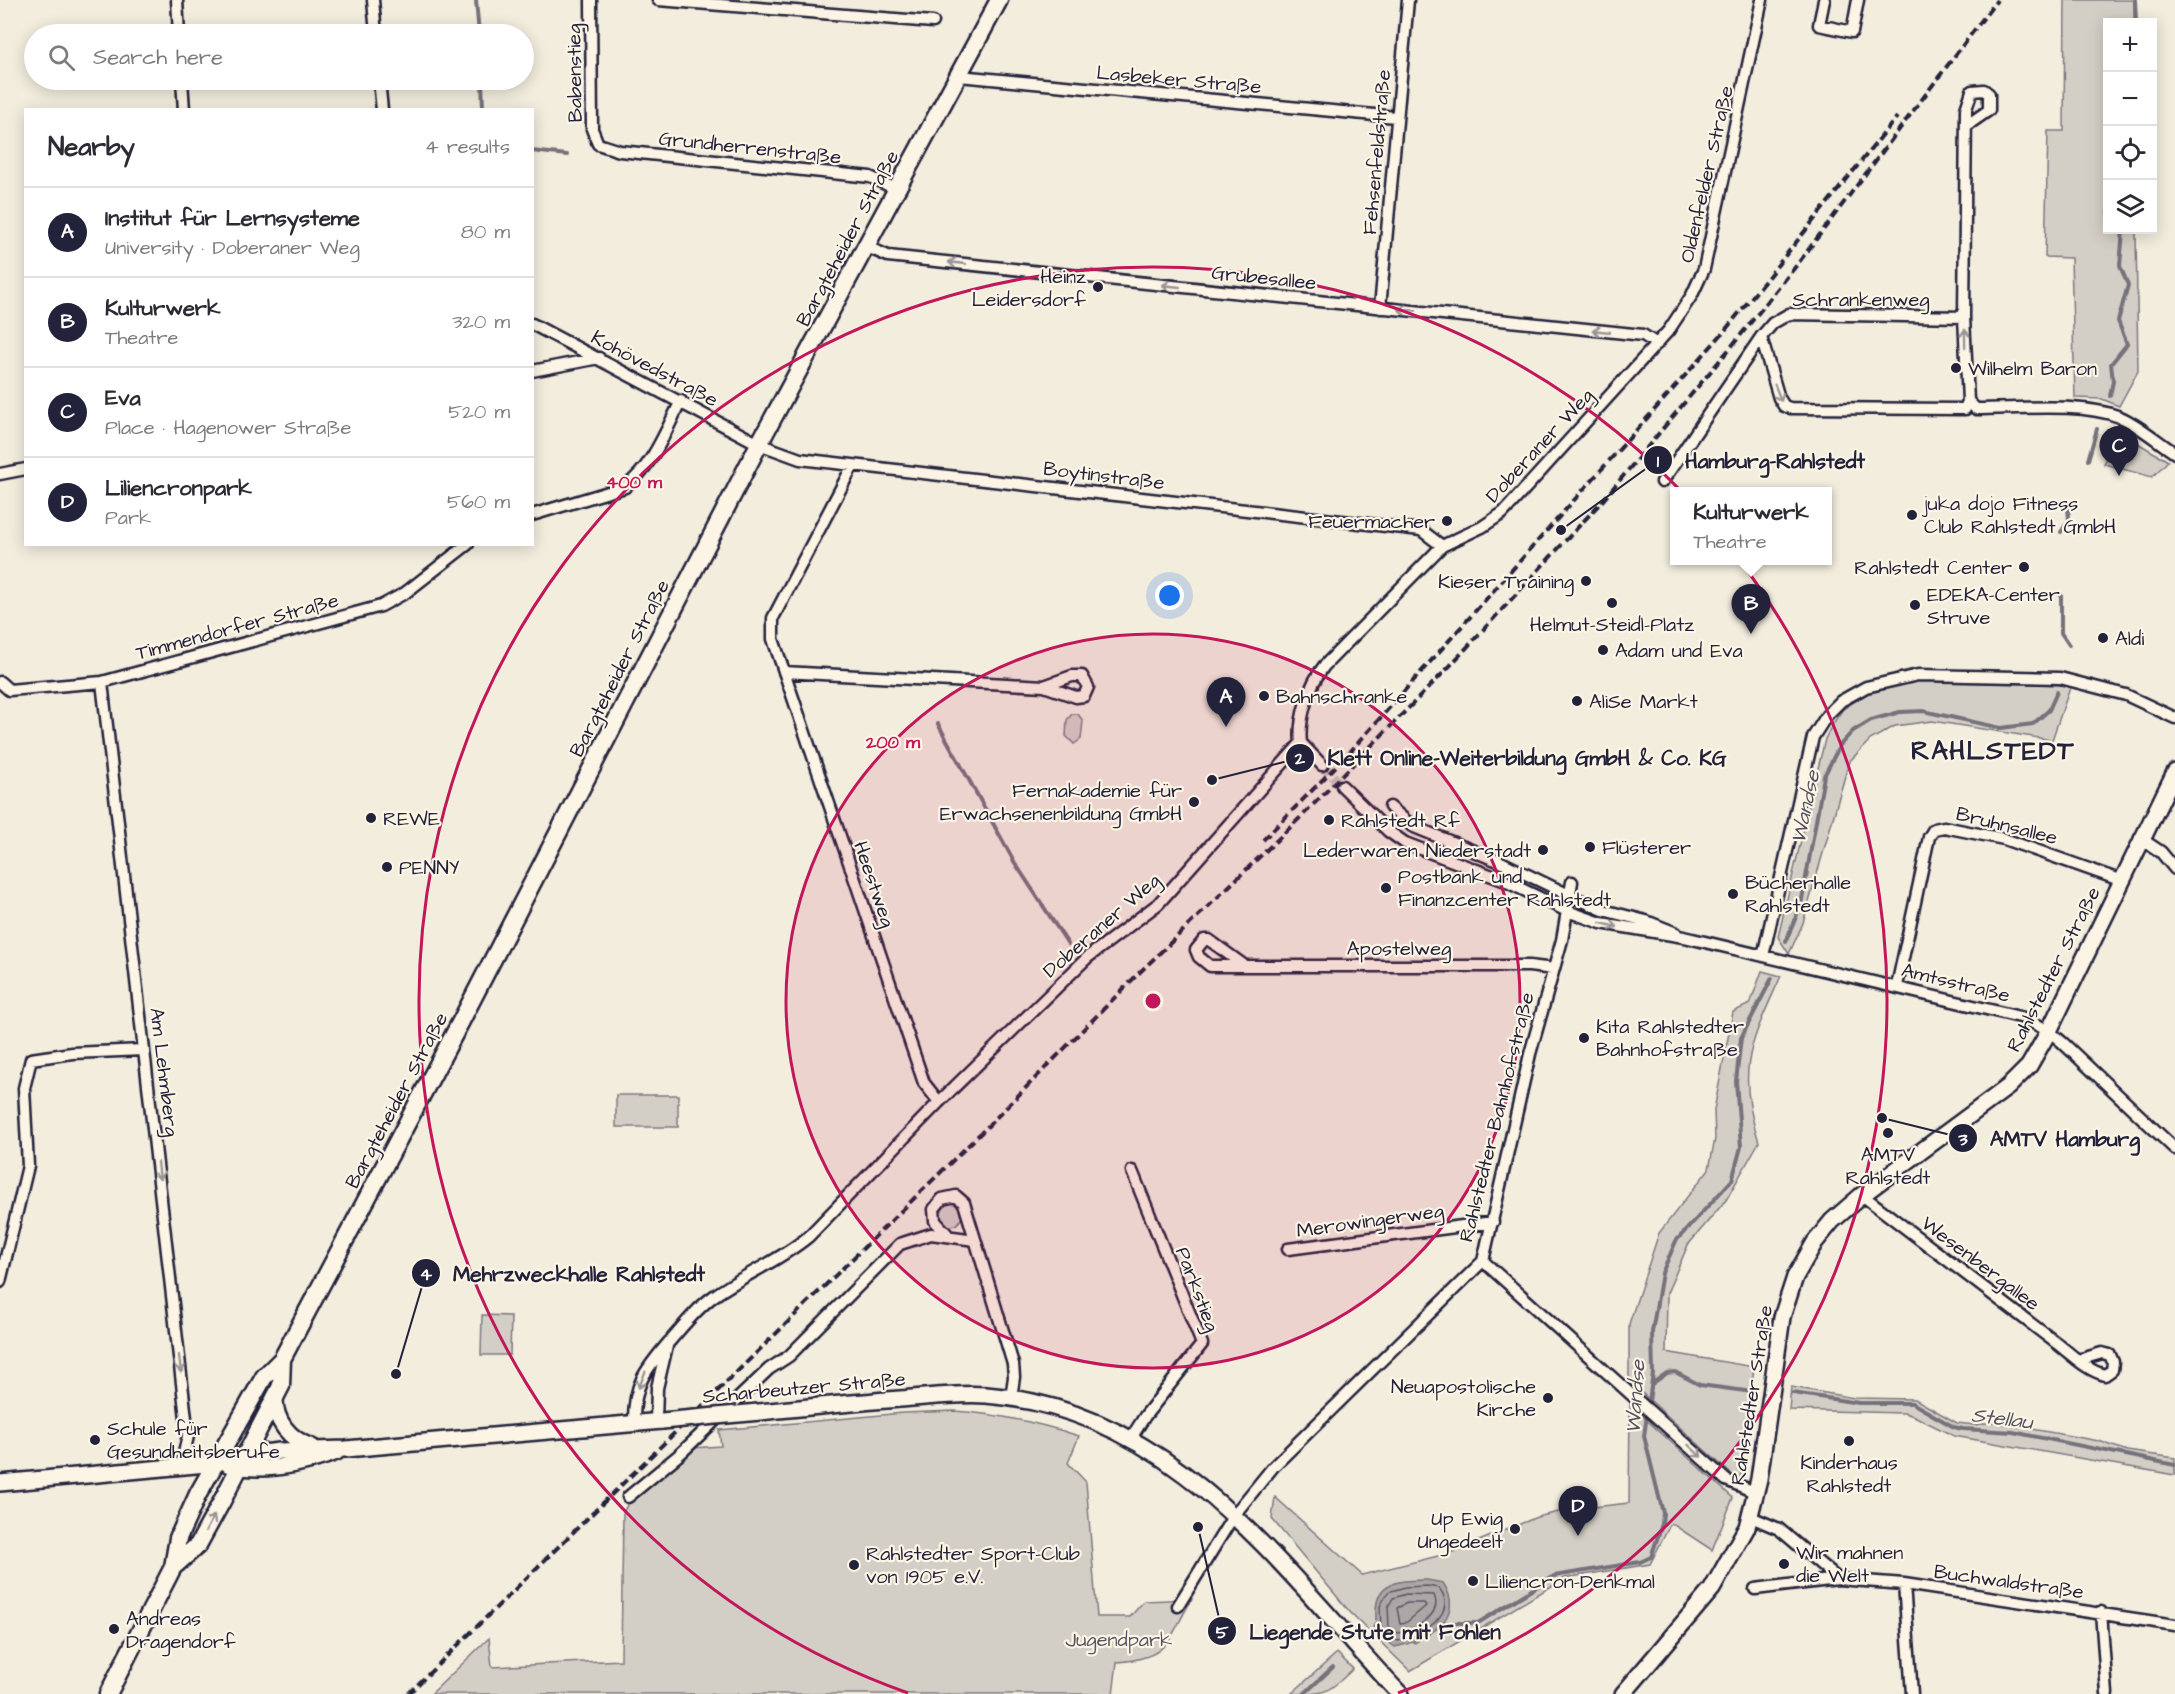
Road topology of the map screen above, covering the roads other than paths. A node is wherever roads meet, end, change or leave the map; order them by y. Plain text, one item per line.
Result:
1 (177, 0) edge
2 (373, 0) edge
3 (591, 0) edge
4 (658, 0) edge
5 (999, 0) edge
6 (1408, 0) edge
7 (1762, 0) edge
8 (1824, 0) edge
9 (1858, 0) edge
10 (933, 22) dead end
11 (178, 24) edge
12 (375, 24) edge
13 (959, 76) junction
14 (183, 90) edge
15 (380, 90) edge
16 (184, 108) edge
17 (381, 108) edge
18 (1396, 117) junction
19 (1966, 126) dead end
20 (598, 144) joint
21 (896, 189) junction
22 (867, 247) junction
23 (1380, 308) junction
24 (1964, 317) junction
25 (534, 325) edge
26 (1761, 338) junction
27 (1656, 344) junction
28 (599, 358) junction
29 (534, 371) edge
30 (681, 401) junction
31 (1968, 401) junction
32 (759, 444) junction
33 (2175, 453) edge
34 (853, 465) junction
35 (24, 469) edge
36 (0, 474) edge
37 (1662, 482) dead end
38 (534, 514) edge
39 (465, 546) edge
40 (1442, 546) junction
41 (784, 672) junction
42 (0, 682) edge
43 (102, 682) junction
44 (1044, 686) dead end
45 (2175, 718) edge
46 (1301, 743) junction
47 (1322, 765) tunnel mouth
48 (2175, 772) edge
49 (1342, 786) tunnel mouth
50 (1390, 807) dead end
51 (2140, 838) junction
52 (1490, 868) junction
53 (2175, 869) edge
54 (2120, 880) junction
55 (1572, 882) dead end
56 (1569, 895) junction
57 (1567, 911) junction
58 (1684, 937) junction
59 (1763, 956) junction
60 (1245, 966) dead end
61 (1554, 969) junction
62 (1897, 986) junction
63 (2049, 1031) junction
64 (144, 1050) junction
65 (939, 1102) junction
66 (2175, 1149) edge
67 (1132, 1171) dead end
68 (1862, 1195) junction
69 (1493, 1222) junction
70 (947, 1234) junction
71 (975, 1240) junction
72 (1288, 1249) dead end
73 (1483, 1261) junction
74 (0, 1282) edge
75 (668, 1343) junction
76 (282, 1359) junction
77 (2078, 1360) dead end
78 (275, 1397) junction
79 (1011, 1398) junction
80 (659, 1422) junction
81 (634, 1424) junction
82 (1131, 1438) junction
83 (315, 1448) junction
84 (346, 1449) junction
85 (243, 1461) junction
86 (217, 1462) junction
87 (181, 1466) junction
88 (0, 1483) edge
89 (1757, 1493) junction
90 (628, 1497) dead end
91 (1234, 1515) junction
92 (1750, 1517) junction
93 (173, 1566) junction
94 (1838, 1579) junction
95 (1904, 1584) junction
96 (1755, 1589) dead end
97 (1178, 1606) dead end
98 (2101, 1612) junction
99 (2175, 1625) edge
100 (108, 1694) edge
101 (1400, 1694) edge
102 (1623, 1694) edge
103 (1911, 1694) edge
104 (2107, 1694) edge

1 - 11 street
2 - 12 street
3 - 20 street, Babenstieg
4 - 10 street
5 - 13 main road, Bargteheider Straße
6 - 18 street, Fehsenfeldstraße
7 - 27 street, Oldenfelder Straße
8 - 9 street
13 - 18 street, Lasbeker Straße
13 - 21 main road, Bargteheider Straße
14 - 16 street
15 - 17 street
18 - 23 street, Fehsenfeldstraße
19 - 24 street
20 - 21 street, Grundherrenstraße
21 - 22 main road, Bargteheider Straße
23 -> 22 street, Grubesallee
22 - 32 main road, Bargteheider Straße
27 -> 23 street, Grubesallee
24 - 26 street, Schrankenweg
31 -> 24 street
25 - 28 street, Kohövedstraße
26 -> 31 street
26 - 37 street, Schrankenweg
27 - 40 street, Doberaner Weg
28 - 29 street
28 - 30 street, Kohövedstraße
30 - 32 street, Kohövedstraße
30 - 38 street
31 - 33 street
32 - 34 street, Boytinstraße
32 - 76 main road, Bargteheider Straße
34 - 40 street, Boytinstraße
34 - 41 street, Heestweg
35 - 36 street
39 - 43 street, Timmendorfer Straße
40 - 46 street, Doberaner Weg
41 - 44 street
41 - 65 street, Heestweg
42 - 43 street, Timmendorfer Straße
43 - 64 street, Am Lehmberg
45 - 59 street
46 - 47 street
46 - 65 street, Doberaner Weg
48 - 51 main road, Rahlstedter Straße
49 - 52 street, Amtsstraße
50 - 52 street
51 - 53 street
51 - 54 main road, Rahlstedter Straße
52 - 56 street, Amtsstraße
52 - 57 street, Amtsstraße
54 - 62 street, Bruhnsallee
54 - 63 main road, Rahlstedter Straße
55 - 56 street, Rahlstedter Bahnhofstraße
56 - 57 street, Rahlstedter Bahnhofstraße
56 - 58 street, Amtsstraße
57 -> 58 street, Amtsstraße
57 - 61 street, Rahlstedter Bahnhofstraße
58 - 59 street, Amtsstraße
59 - 62 street, Amtsstraße
60 - 61 street, Apostelweg
61 - 69 street, Rahlstedter Bahnhofstraße
62 - 63 street, Amtsstraße
63 - 66 street, Amtsstraße
63 - 68 main road, Rahlstedter Straße
64 - 74 street
64 -> 87 street, Am Lehmberg
65 - 75 street, Doberaner Weg
67 - 82 street, Parkstieg
68 - 77 street, Wesenbergallee
68 - 89 main road, Rahlstedter Straße
69 - 72 street, Merowingerweg
69 - 73 street, Rahlstedter Bahnhofstraße
70 - 71 street
70 - 71 street
70 - 90 street
71 - 79 street
73 -> 89 street
73 - 91 street, Rahlstedter Bahnhofstraße
75 - 80 street, Doberaner Weg
75 -> 81 street, Doberaner Weg
76 - 78 main road, Bargteheider Straße
76 - 86 main road, Bargteheider Straße
78 - 83 main road
78 - 85 main road, Bargteheider Straße
79 - 80 main road, Scharbeutzer Straße, bridge
79 - 82 main road, Scharbeutzer Straße
80 - 81 main road, Scharbeutzer Straße
81 - 84 main road, Scharbeutzer Straße
82 - 91 main road, Scharbeutzer Straße
83 - 84 main road, Scharbeutzer Straße
83 - 85 main road, Scharbeutzer Straße
84 - 85 main road, Scharbeutzer Straße
85 - 86 main road, Scharbeutzer Straße
93 -> 85 main road, Bargteheider Straße
86 - 87 main road, Scharbeutzer Straße
86 - 93 main road, Bargteheider Straße
87 - 88 main road, Scharbeutzer Straße
89 - 92 main road, Rahlstedter Straße
91 - 97 street, Rahlstedter Bahnhofstraße
91 - 101 main road
92 - 94 street
92 - 102 main road, Rahlstedter Straße
93 - 100 main road, Bargteheider Straße
94 - 95 street, Buchwaldstraße
94 - 96 street, Buchwaldstraße
95 - 98 street, Buchwaldstraße
95 - 103 street
98 - 99 street, Buchwaldstraße
98 - 104 street

